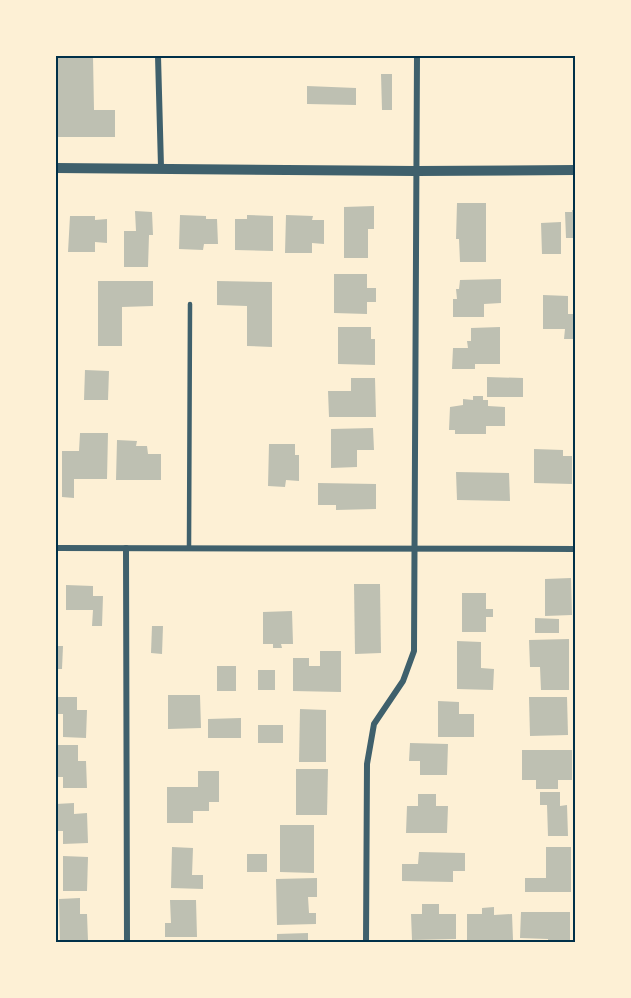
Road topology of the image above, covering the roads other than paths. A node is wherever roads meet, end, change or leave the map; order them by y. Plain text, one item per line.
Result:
1 (158, 56) edge
2 (417, 56) edge
3 (161, 167) junction
4 (56, 168) edge
5 (576, 170) edge
6 (416, 171) junction
7 (190, 304) dead end
8 (56, 548) edge
9 (126, 548) junction
10 (189, 548) junction
11 (414, 549) junction
12 (576, 549) edge
13 (127, 942) edge
14 (366, 942) edge

1 - 3 street
2 - 6 street
3 - 4 street
3 - 6 street
5 - 6 street
6 - 11 street
7 - 10 lane
8 - 9 street
9 - 10 street
9 - 13 street
10 - 11 street
11 - 12 street
11 - 14 street

